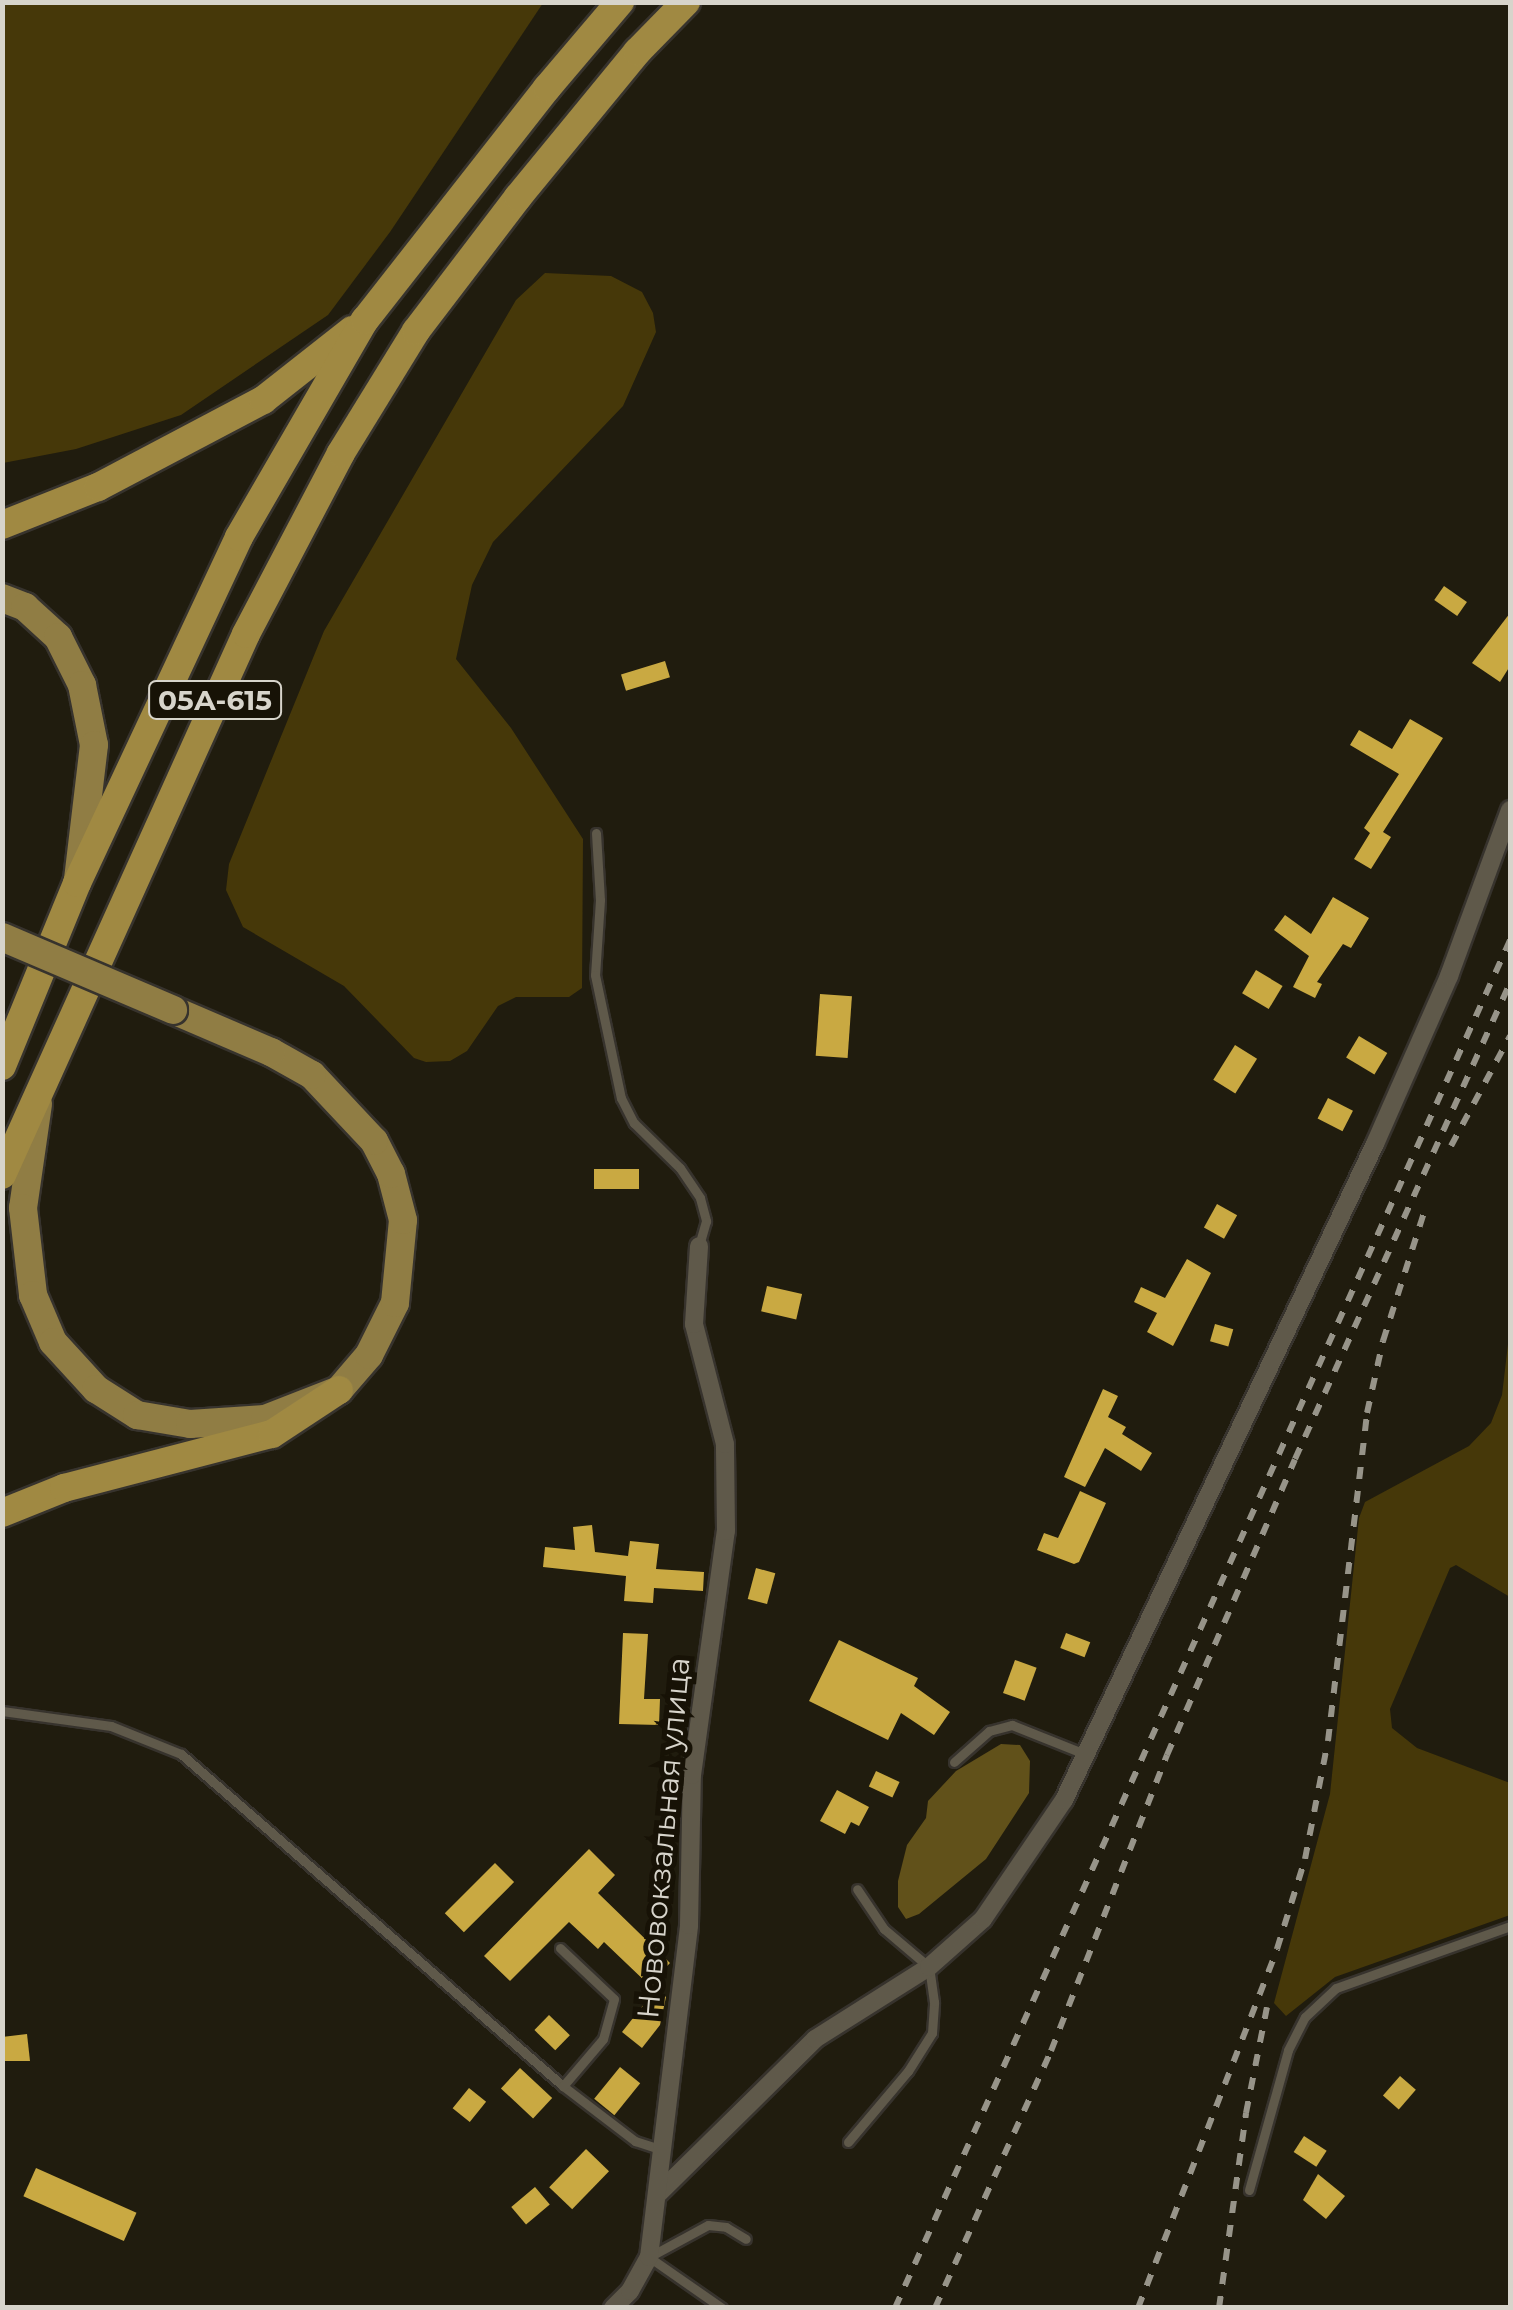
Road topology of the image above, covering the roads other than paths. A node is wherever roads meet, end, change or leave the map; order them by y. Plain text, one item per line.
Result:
1 (620, 2) edge
2 (686, 2) edge
3 (366, 320) junction
4 (2, 525) edge
5 (2, 598) edge
6 (1510, 810) edge
7 (596, 833) dead end
8 (77, 884) junction
9 (2, 937) edge
10 (2, 1066) edge
11 (41, 1083) junction
12 (2, 1176) edge
13 (699, 1246) joint
14 (339, 1390) junction
15 (2, 1513) edge
16 (2, 1712) edge
17 (1087, 1755) junction
18 (954, 1762) dead end
19 (857, 1890) dead end
20 (1510, 1926) edge
21 (560, 1948) dead end
22 (929, 1968) junction
23 (563, 2086) junction
24 (848, 2142) dead end
25 (662, 2150) junction
26 (1249, 2190) dead end
27 (658, 2195) junction
28 (746, 2240) dead end
29 (649, 2257) junction
30 (613, 2308) edge
31 (722, 2308) edge

1 - 3 highway, 05А-615
2 - 11 highway, 05А-615
3 - 4 highway
3 - 8 highway, 05А-615
5 - 8 main road
6 - 17 street
7 - 13 lane
8 - 10 highway, 05А-615
9 - 14 main road, bridge
11 - 12 highway, 05А-615
11 - 14 main road
13 - 25 street, Нововокзальная улица
14 - 15 highway
16 - 23 lane
17 - 18 lane
17 - 22 street
19 - 22 lane
20 - 26 lane
21 - 23 lane
22 - 24 lane
22 - 27 street
23 - 25 lane
25 - 27 street, Нововокзальная улица
27 - 29 street, Нововокзальная улица
28 - 29 lane
29 - 30 street, Нововокзальная улица
29 - 31 lane

